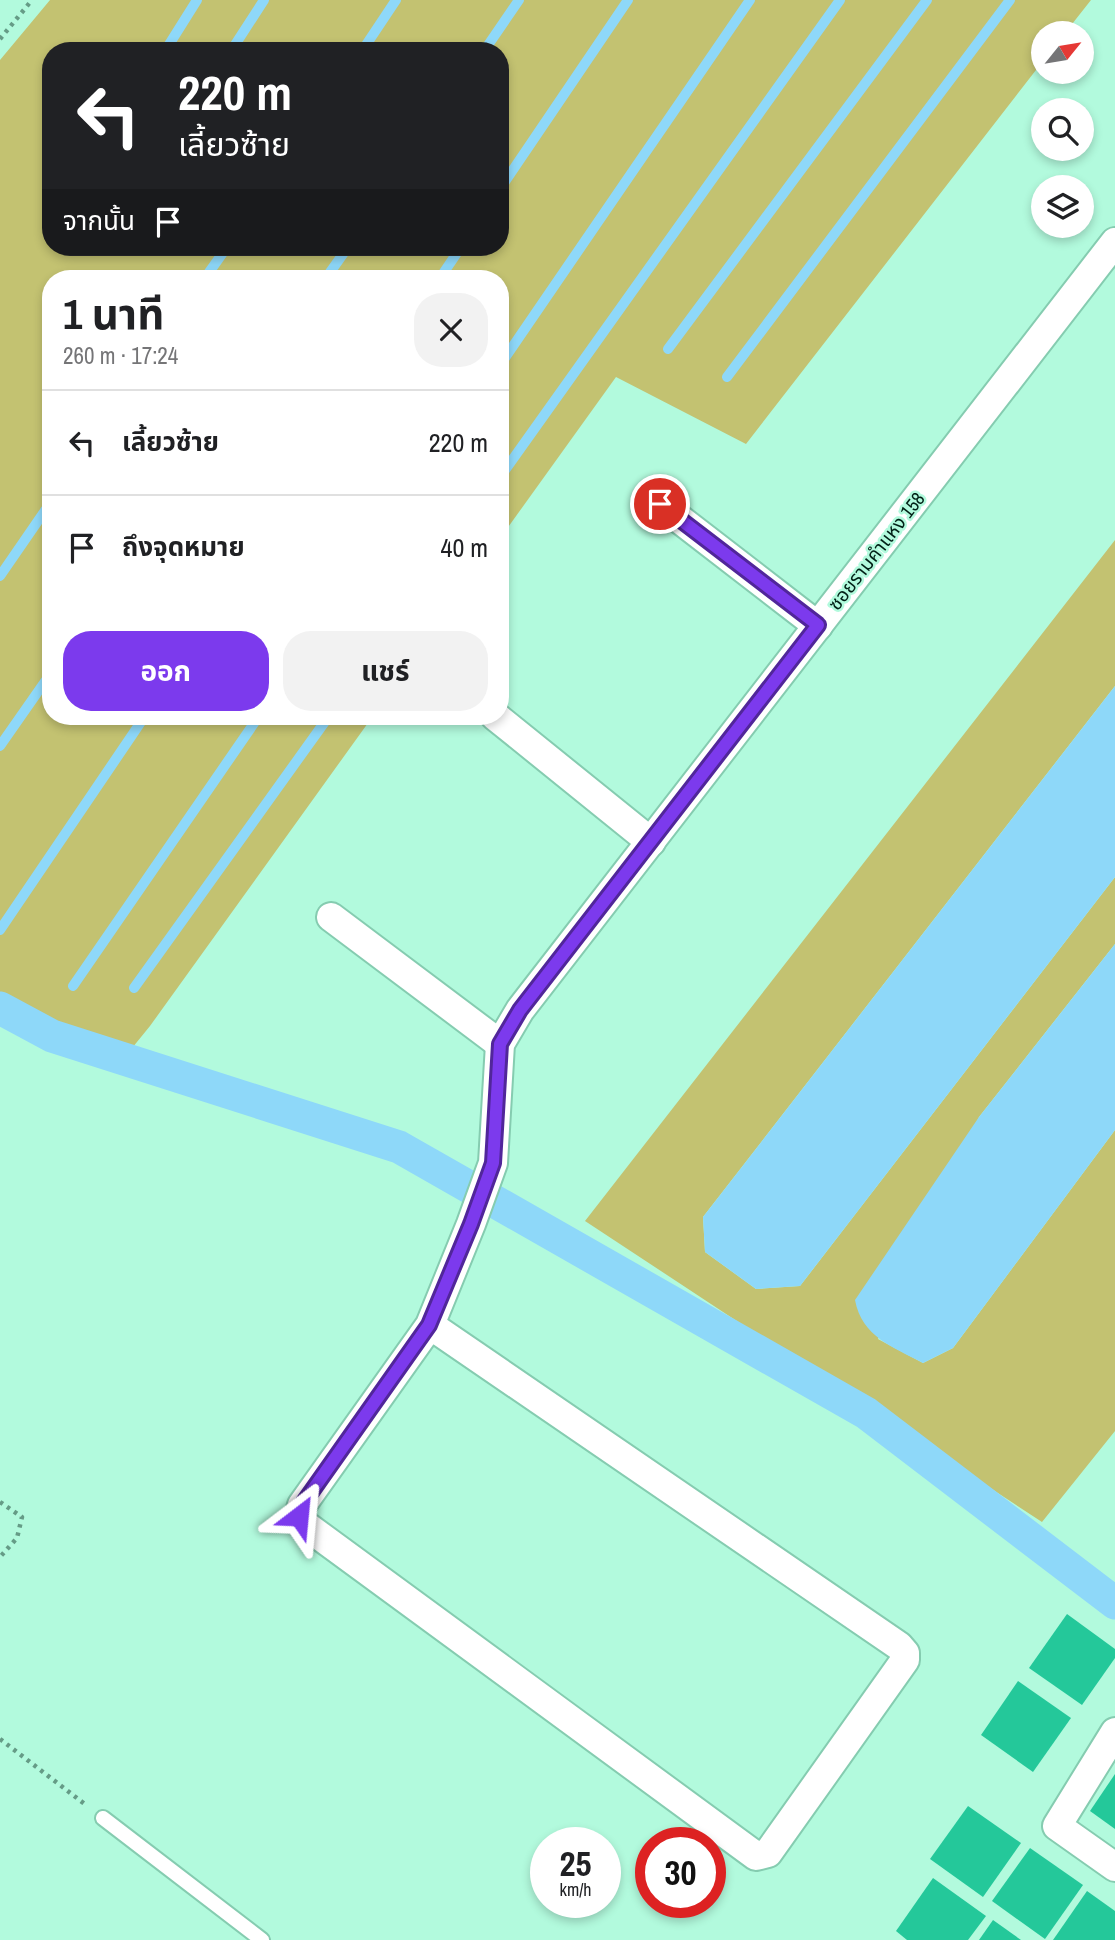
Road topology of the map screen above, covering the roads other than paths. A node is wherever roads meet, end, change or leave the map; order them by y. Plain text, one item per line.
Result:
1 (1115, 242) edge
2 (660, 504) dead end
3 (818, 625) junction
4 (506, 725) edge
5 (650, 842) junction
6 (331, 917) dead end
7 (500, 1044) junction
8 (429, 1325) junction
9 (1115, 1732) edge
10 (103, 1818) road end
11 (1115, 1867) edge
12 (262, 1940) edge

1 - 3 street, ซอยรามคำแหง 158
2 - 3 street
3 - 5 street, ซอยรามคำแหง 158
4 - 5 street
5 - 7 street, ซอยรามคำแหง 158
6 - 7 street
7 - 8 street, ซอยรามคำแหง 158
8 - 8 street, ซอยรามคำแหง 158
9 - 11 street
10 - 12 lane

